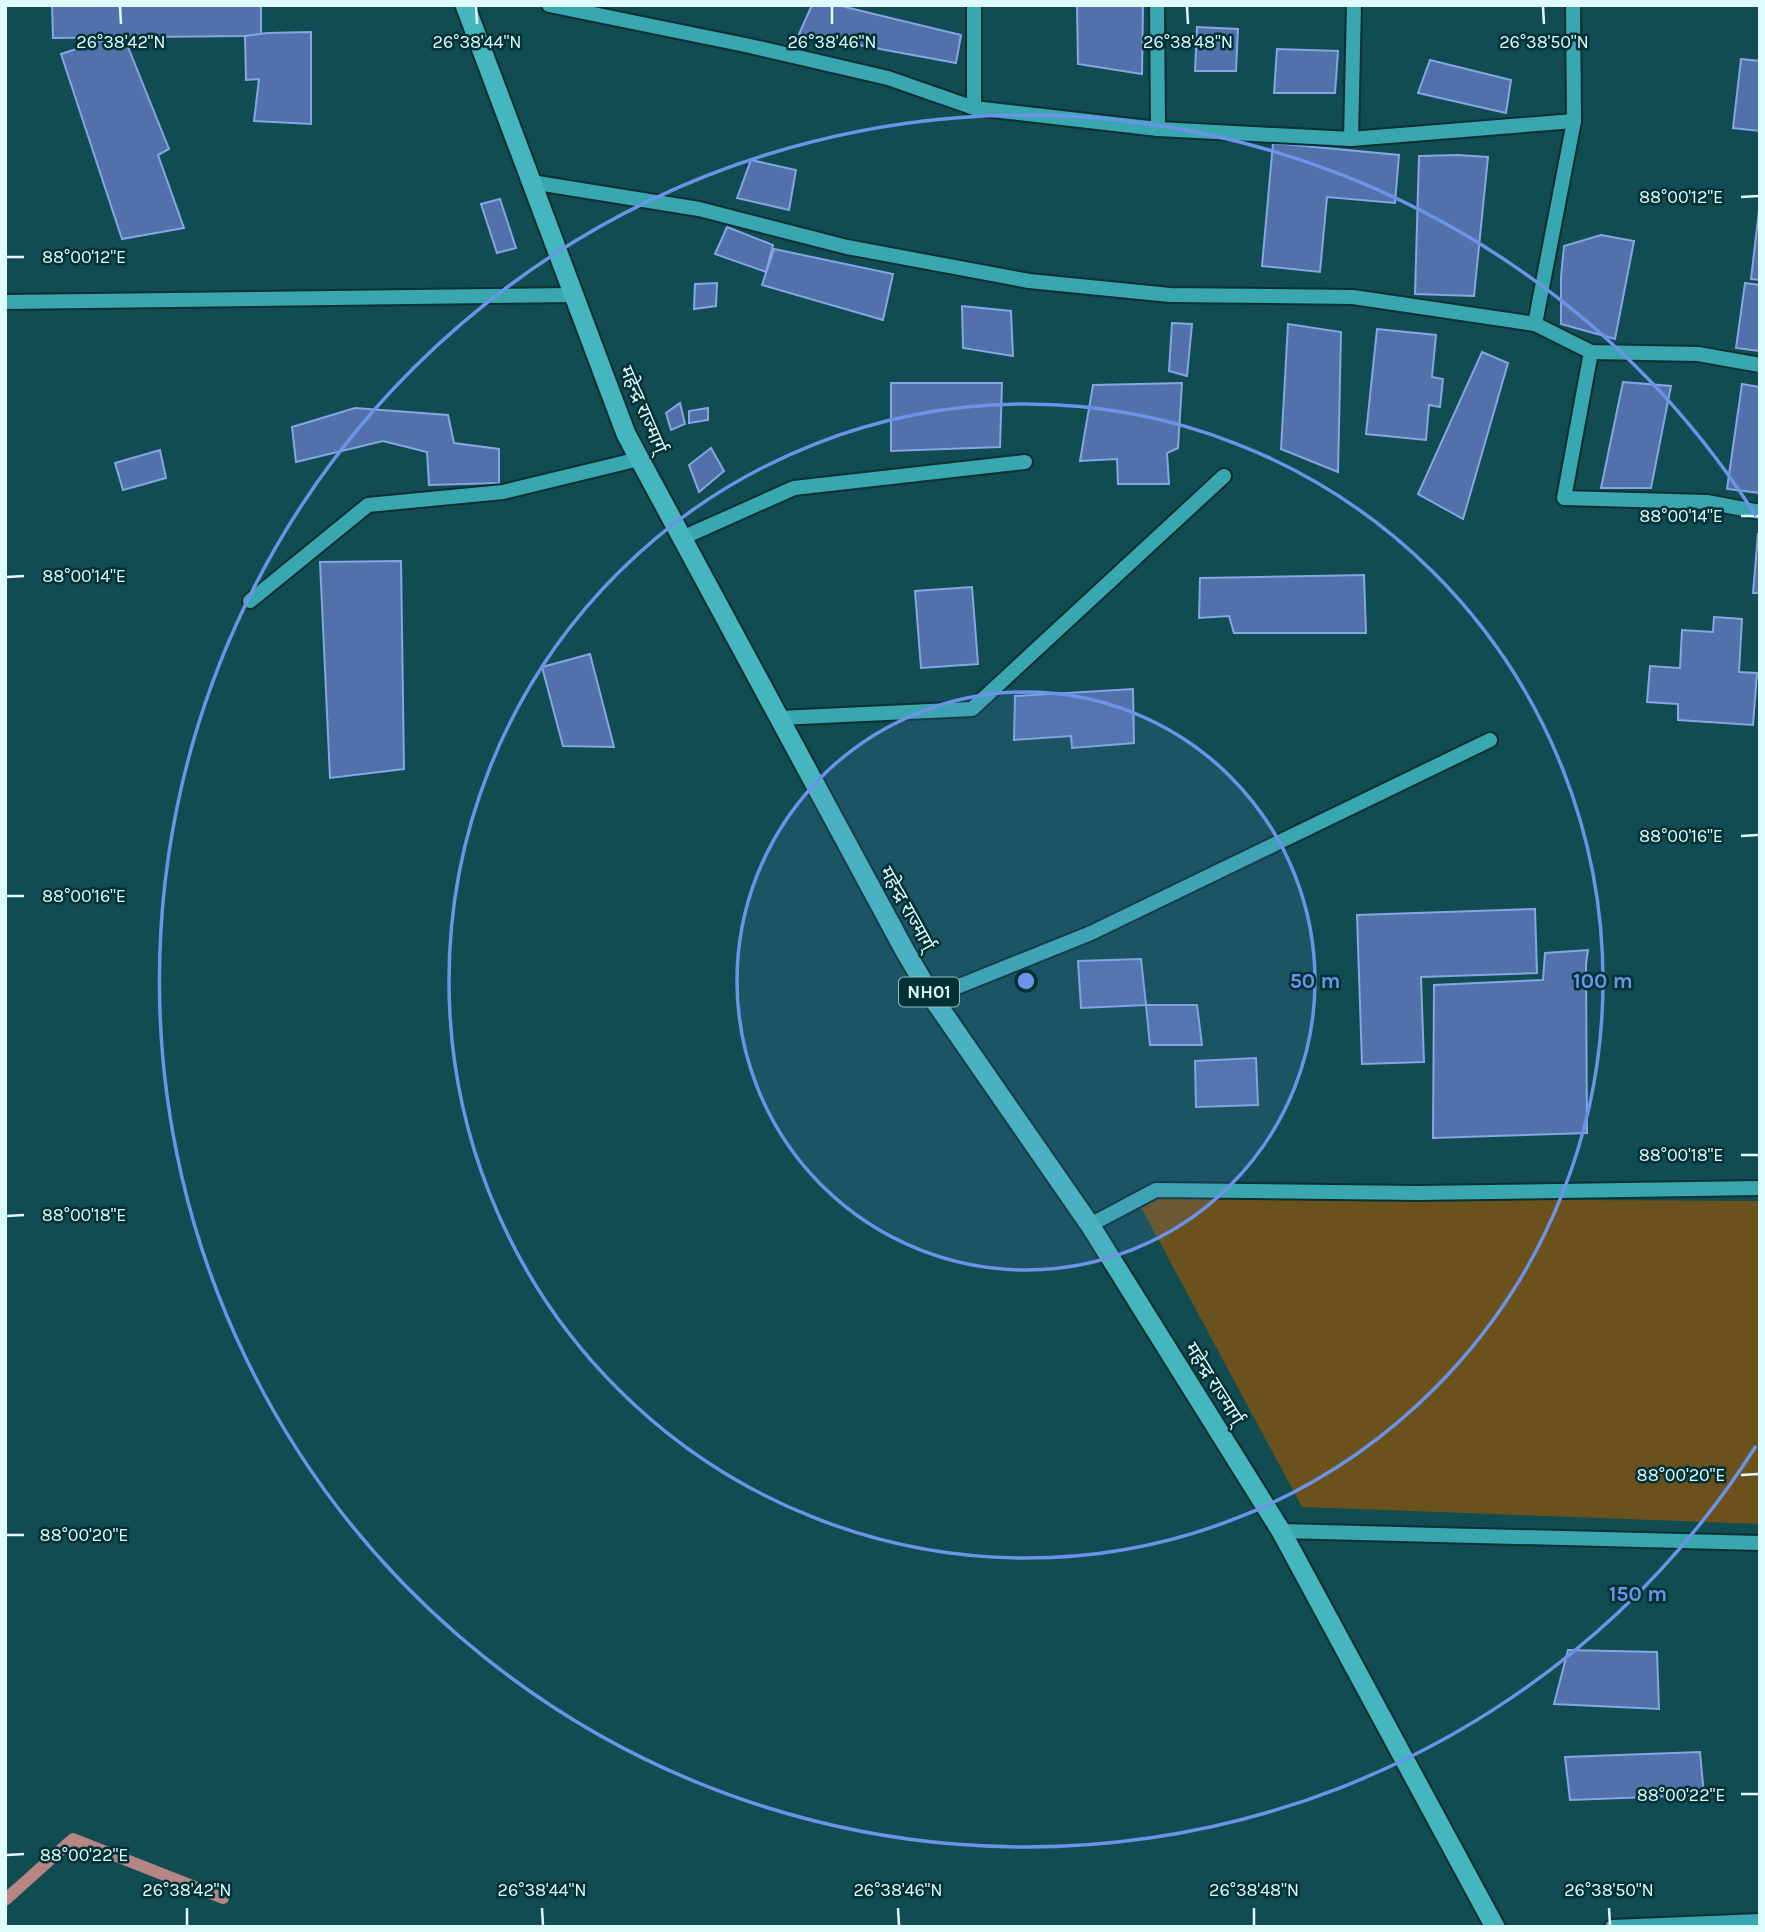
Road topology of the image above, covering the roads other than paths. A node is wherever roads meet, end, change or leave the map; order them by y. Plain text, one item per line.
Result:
1 (465, 5) edge
2 (549, 5) edge
3 (974, 5) edge
4 (1157, 5) edge
5 (1354, 5) edge
6 (1573, 5) edge
7 (974, 108) junction
8 (1574, 121) junction
9 (1158, 129) junction
10 (1351, 139) junction
11 (531, 182) junction
12 (573, 295) junction
13 (5, 302) edge
14 (1535, 324) junction
15 (1591, 352) junction
16 (1760, 365) edge
17 (639, 459) junction
18 (1025, 462) dead end
19 (1224, 476) dead end
20 (1760, 512) edge
21 (682, 538) junction
22 (250, 601) dead end
23 (779, 718) junction
24 (1490, 740) dead end
25 (932, 997) junction
26 (1760, 1188) edge
27 (1090, 1225) junction
28 (1281, 1531) junction
29 (1760, 1543) edge
30 (1760, 1921) edge
31 (1495, 1927) edge
32 (1612, 1927) edge

1 - 11 highway, महेन्द्र राज्मार्ग् / NH01
2 - 7 street
3 - 7 street
4 - 9 street
5 - 10 street
6 - 8 street
7 - 9 street
8 - 10 street
8 - 14 street
9 - 10 street
11 - 12 highway, महेन्द्र राज्मार्ग् / NH01
11 - 14 street
12 - 13 street
12 - 17 highway, महेन्द्र राज्मार्ग् / NH01
14 - 15 street
15 - 16 street
15 - 20 street
17 - 21 highway, महेन्द्र राज्मार्ग् / NH01
17 - 22 street
18 - 21 street
19 - 23 street
21 - 23 highway, महेन्द्र राज्मार्ग् / NH01
23 - 25 highway, महेन्द्र राज्मार्ग् / NH01
24 - 25 street
25 - 27 highway, महेन्द्र राज्मार्ग् / NH01
26 - 27 street
27 - 28 highway, महेन्द्र राज्मार्ग् / NH01
28 - 29 street
28 - 31 highway, महेन्द्र राज्मार्ग् / NH01
30 - 32 street

